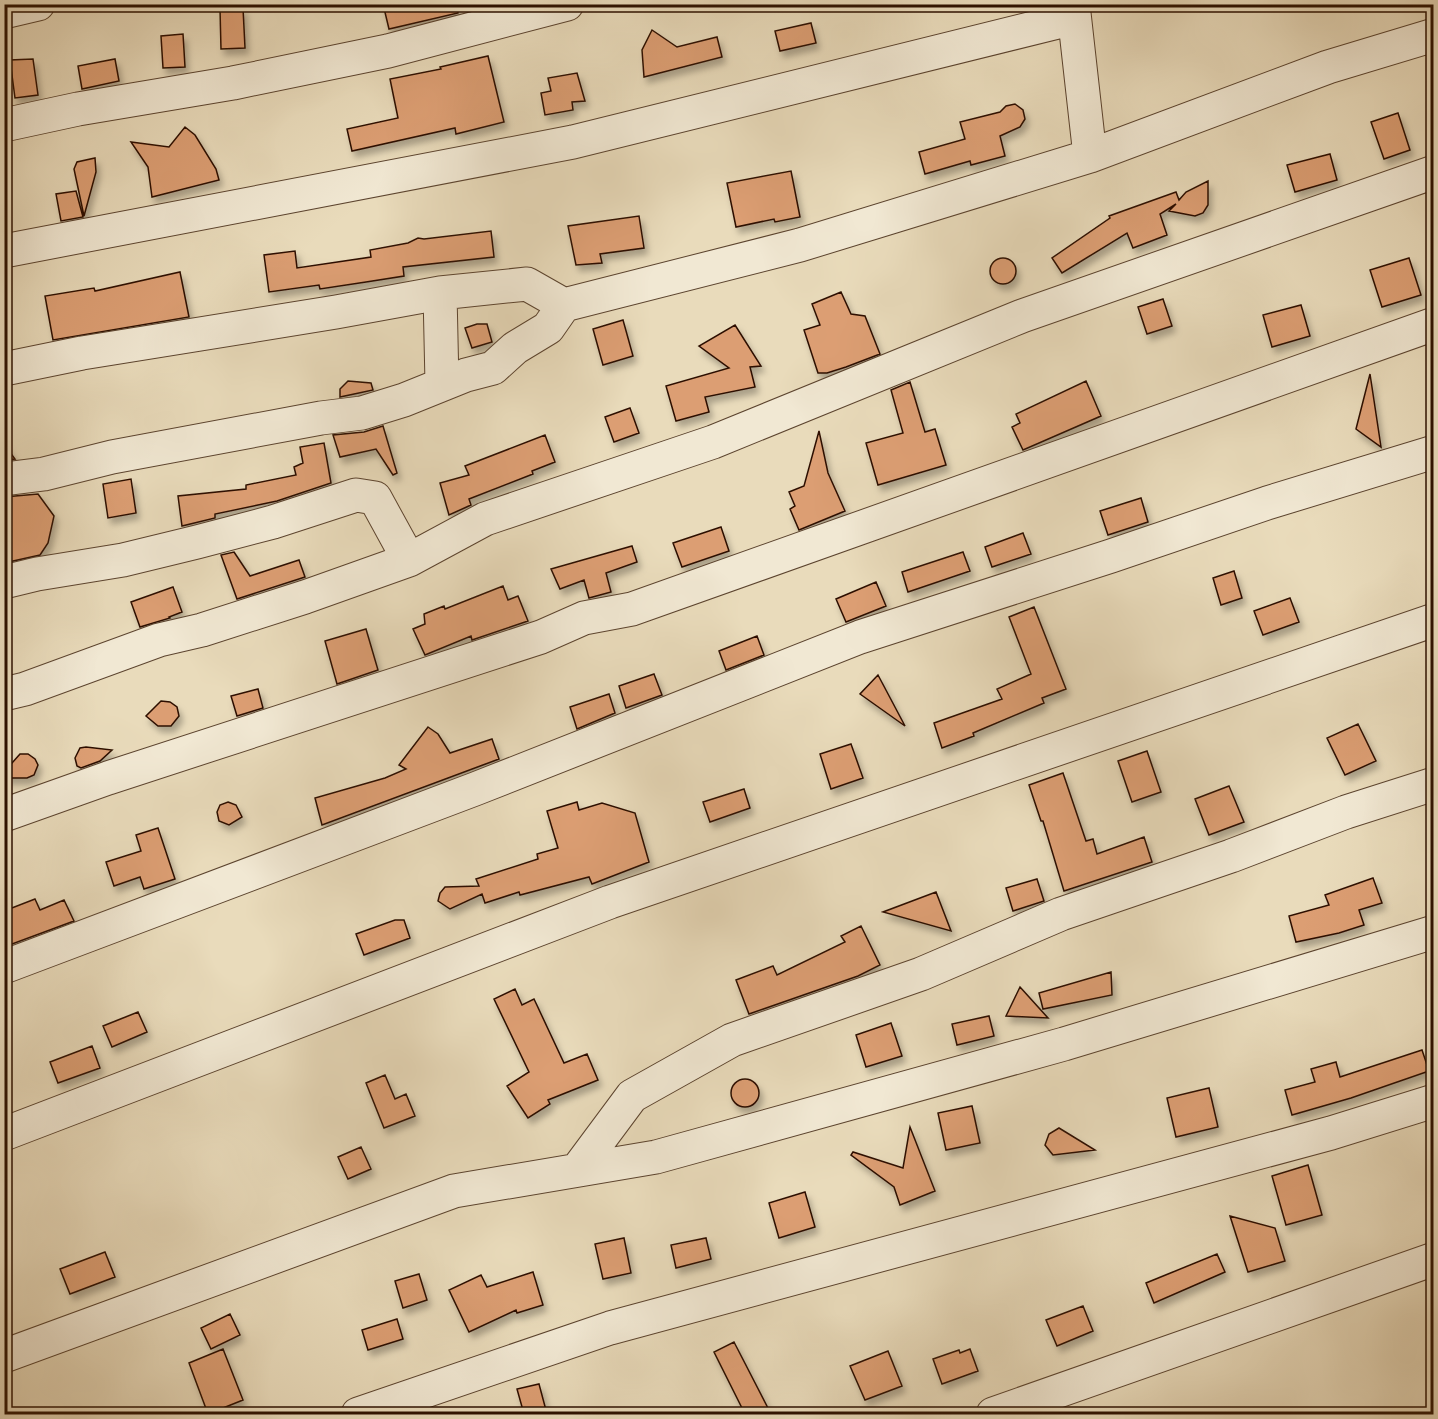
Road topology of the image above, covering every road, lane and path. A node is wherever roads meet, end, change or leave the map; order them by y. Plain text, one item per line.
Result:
1 (38, 4) edge
2 (567, 4) edge
3 (1074, 11) edge
4 (4, 12) edge
5 (1434, 34) edge
6 (4, 125) edge
7 (1090, 156) junction
8 (1434, 172) edge
9 (4, 251) edge
10 (440, 293) junction
11 (564, 305) junction
12 (1434, 324) edge
13 (4, 369) edge
14 (442, 384) junction
15 (1434, 452) edge
16 (4, 479) edge
17 (409, 560) junction
18 (4, 582) edge
19 (1434, 620) edge
20 (4, 694) edge
21 (1434, 784) edge
22 (4, 815) edge
23 (1434, 932) edge
24 (4, 968) edge
25 (1434, 1101) edge
26 (4, 1134) edge
27 (577, 1170) junction
28 (1434, 1259) edge
29 (4, 1356) edge
30 (358, 1414) edge
31 (993, 1414) edge

1 - 4 street
2 - 6 street
3 - 7 street
3 - 9 street
5 - 7 street
7 - 11 street
8 - 17 street
10 - 11 street
10 - 13 street
10 - 14 street
11 - 14 street
12 - 22 street
14 - 16 street
15 - 24 street
17 - 18 street
17 - 20 street
19 - 26 street
21 - 27 street
23 - 27 street
25 - 30 street
27 - 29 street
28 - 31 street

